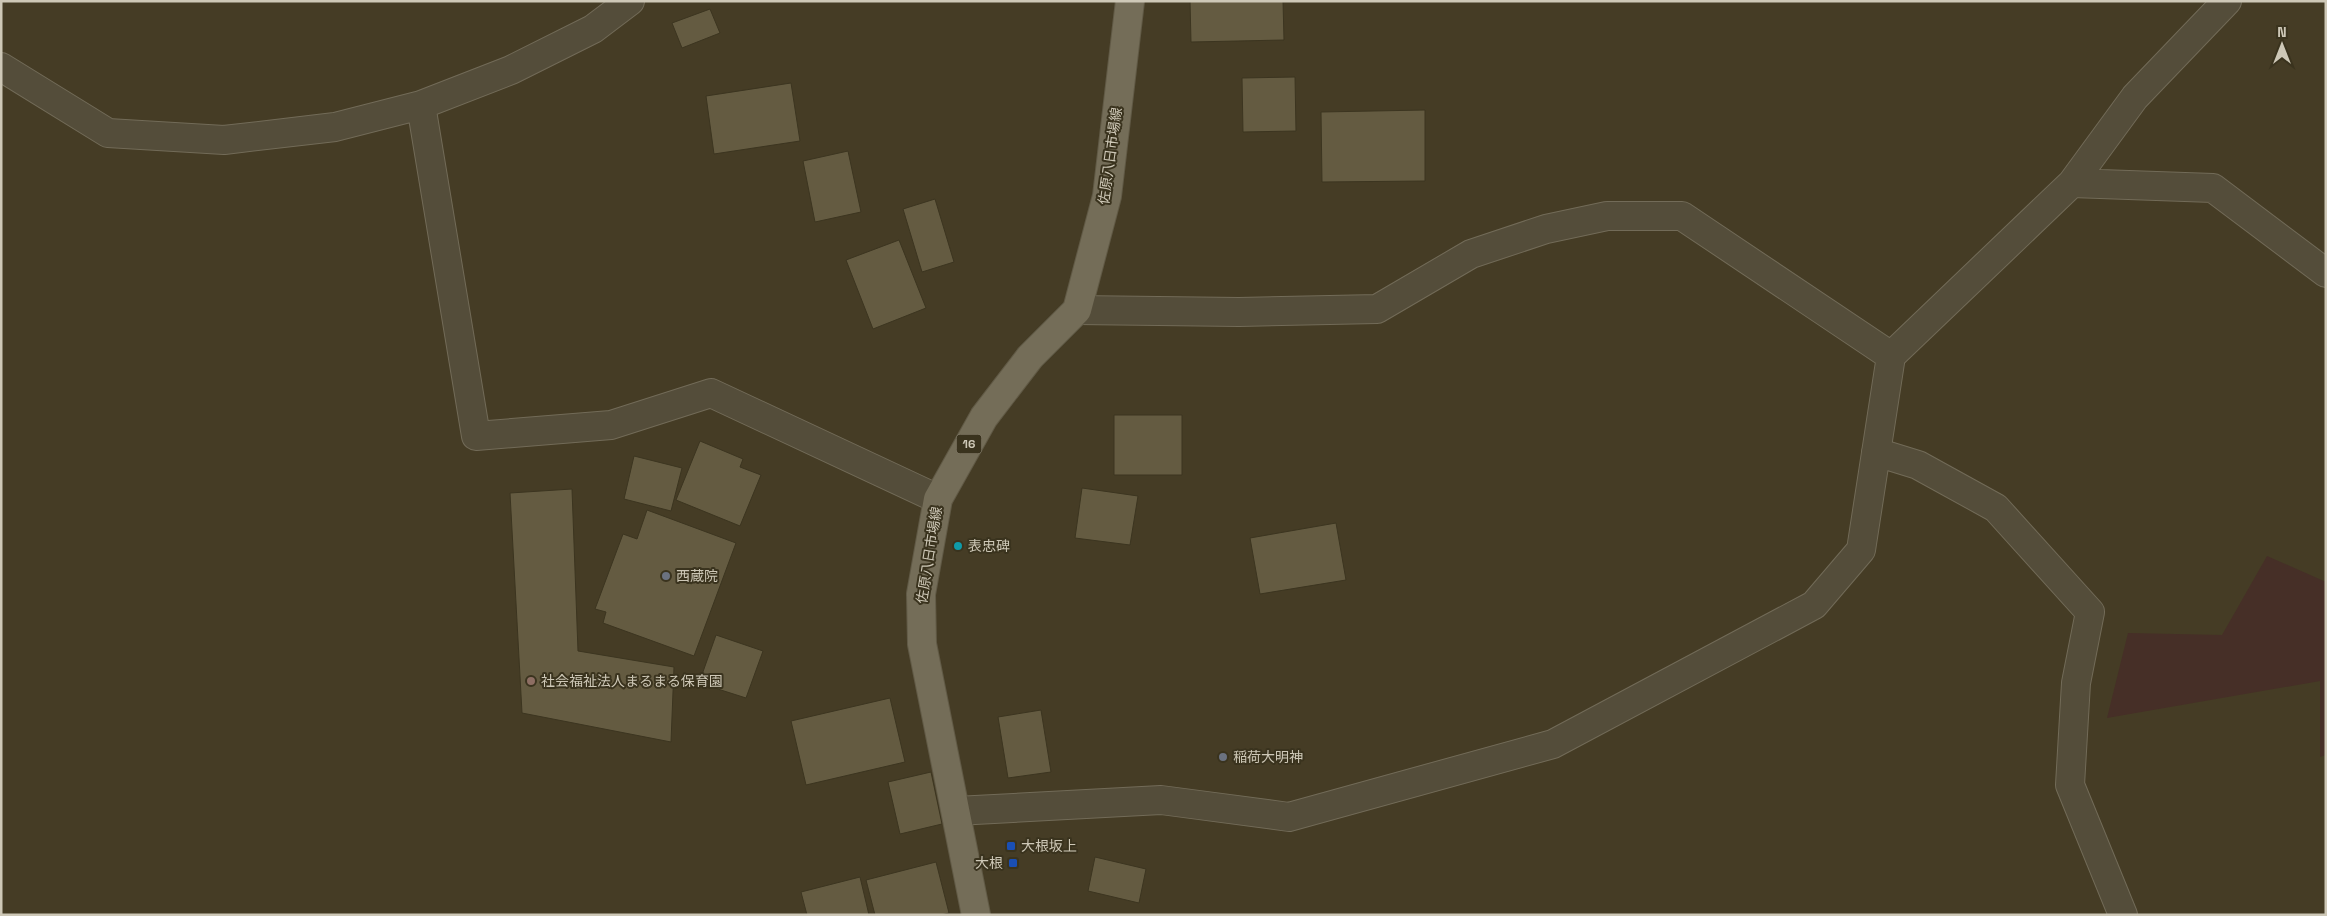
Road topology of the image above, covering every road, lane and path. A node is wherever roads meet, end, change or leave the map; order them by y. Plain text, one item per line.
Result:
1 (630, 1) edge
2 (1130, 1) edge
3 (2227, 1) edge
4 (1, 67) edge
5 (420, 105) junction
6 (2072, 183) junction
7 (2326, 273) edge
8 (1077, 310) junction
9 (1891, 356) junction
10 (1876, 452) junction
11 (938, 500) junction
12 (956, 811) junction
13 (976, 915) edge
14 (2123, 915) edge

1 - 5 street
2 - 8 main road, 佐原八日市場線
3 - 6 street
4 - 5 street
5 - 11 street
6 - 7 street
6 - 9 street
8 - 9 street
8 - 11 main road, 佐原八日市場線 / 16
9 - 10 street
10 - 12 street
10 - 14 street
11 - 12 main road, 佐原八日市場線 / 16
12 - 13 main road, 佐原八日市場線 / 16

